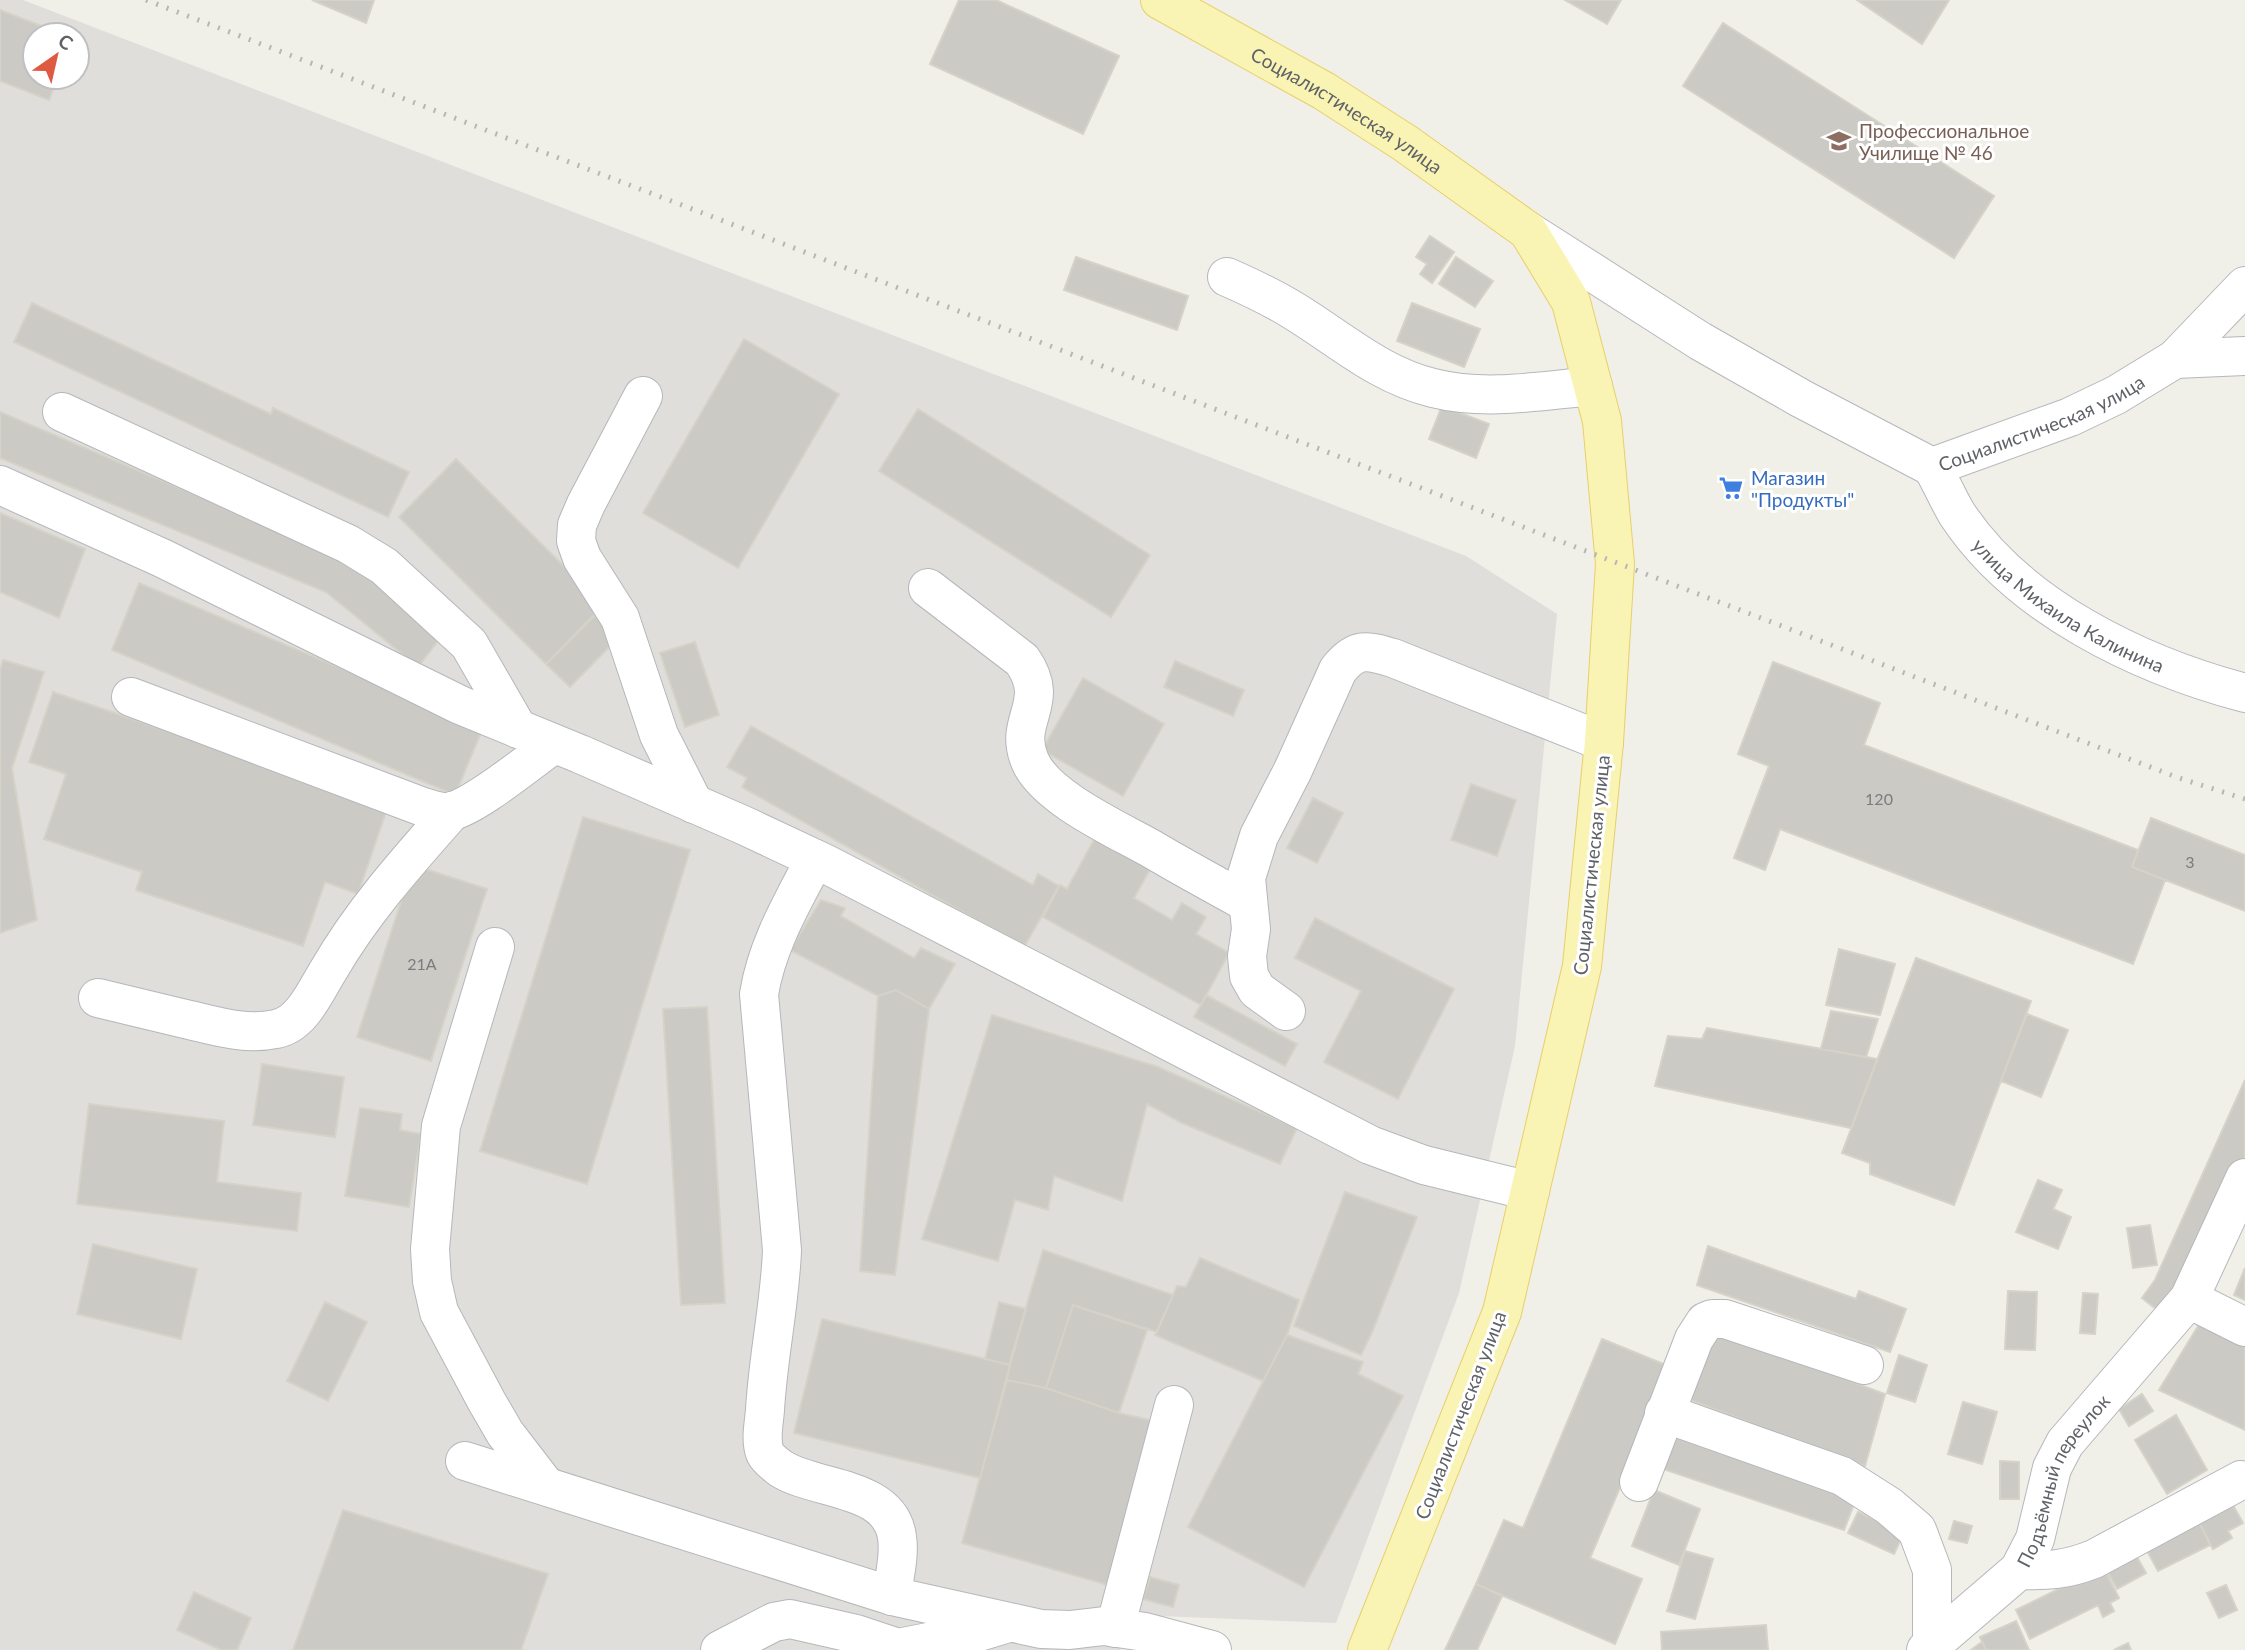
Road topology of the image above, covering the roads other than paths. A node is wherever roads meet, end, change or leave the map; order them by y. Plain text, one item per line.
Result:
1 (1160, 0) edge
2 (1528, 231) junction
3 (1227, 277) dead end
4 (2245, 286) edge
5 (2245, 356) edge
6 (2175, 359) junction
7 (1593, 386) junction
8 (643, 396) dead end
9 (62, 412) dead end
10 (1932, 467) junction
11 (0, 485) edge
12 (928, 588) dead end
13 (2245, 693) edge
14 (131, 697) dead end
15 (518, 729) junction
16 (1604, 742) junction
17 (554, 744) junction
18 (694, 804) junction
19 (452, 811) junction
20 (815, 859) junction
21 (1248, 903) junction
22 (495, 947) dead end
23 (98, 998) dead end
24 (1286, 1011) dead end
25 (2245, 1178) edge
26 (1530, 1191) junction
27 (2189, 1299) junction
28 (2245, 1326) edge
29 (1864, 1365) dead end
30 (1174, 1405) dead end
31 (1664, 1413) junction
32 (465, 1461) dead end
33 (2241, 1480) dead end
34 (1639, 1482) dead end
35 (545, 1485) junction
36 (2019, 1570) junction
37 (892, 1596) junction
38 (1010, 1623) junction
39 (1115, 1628) junction
40 (1929, 1646) edge
41 (897, 1649) edge
42 (720, 1650) edge
43 (1212, 1650) edge
44 (1366, 1650) edge

1 - 2 main road, Социалистическая улица
2 - 7 main road, Социалистическая улица
2 - 10 street, Социалистическая улица
3 - 7 street
4 - 6 street, Социалистическая улица
5 - 6 street
6 - 10 street, Социалистическая улица
7 - 16 main road, Социалистическая улица
8 - 18 street
9 - 15 street
10 - 13 street, улица Михаила Калинина
11 - 15 street
12 - 21 street
14 - 19 street
15 - 17 street
16 - 21 street
16 - 26 main road, Социалистическая улица
17 - 18 street
17 - 19 street
18 - 20 street
19 - 23 street
20 - 26 street
20 - 37 street
21 - 24 street
22 - 35 street
25 - 27 street, Подъёмный переулок
26 - 44 main road, Социалистическая улица
27 - 28 street
27 - 36 street, Подъёмный переулок
29 - 31 street
30 - 39 street
31 - 34 street
31 - 40 street
32 - 35 street
33 - 36 street
35 - 37 street
36 - 40 street, Подъёмный переулок
37 - 38 street
38 - 39 street
38 - 41 street
39 - 43 street
41 - 42 street

